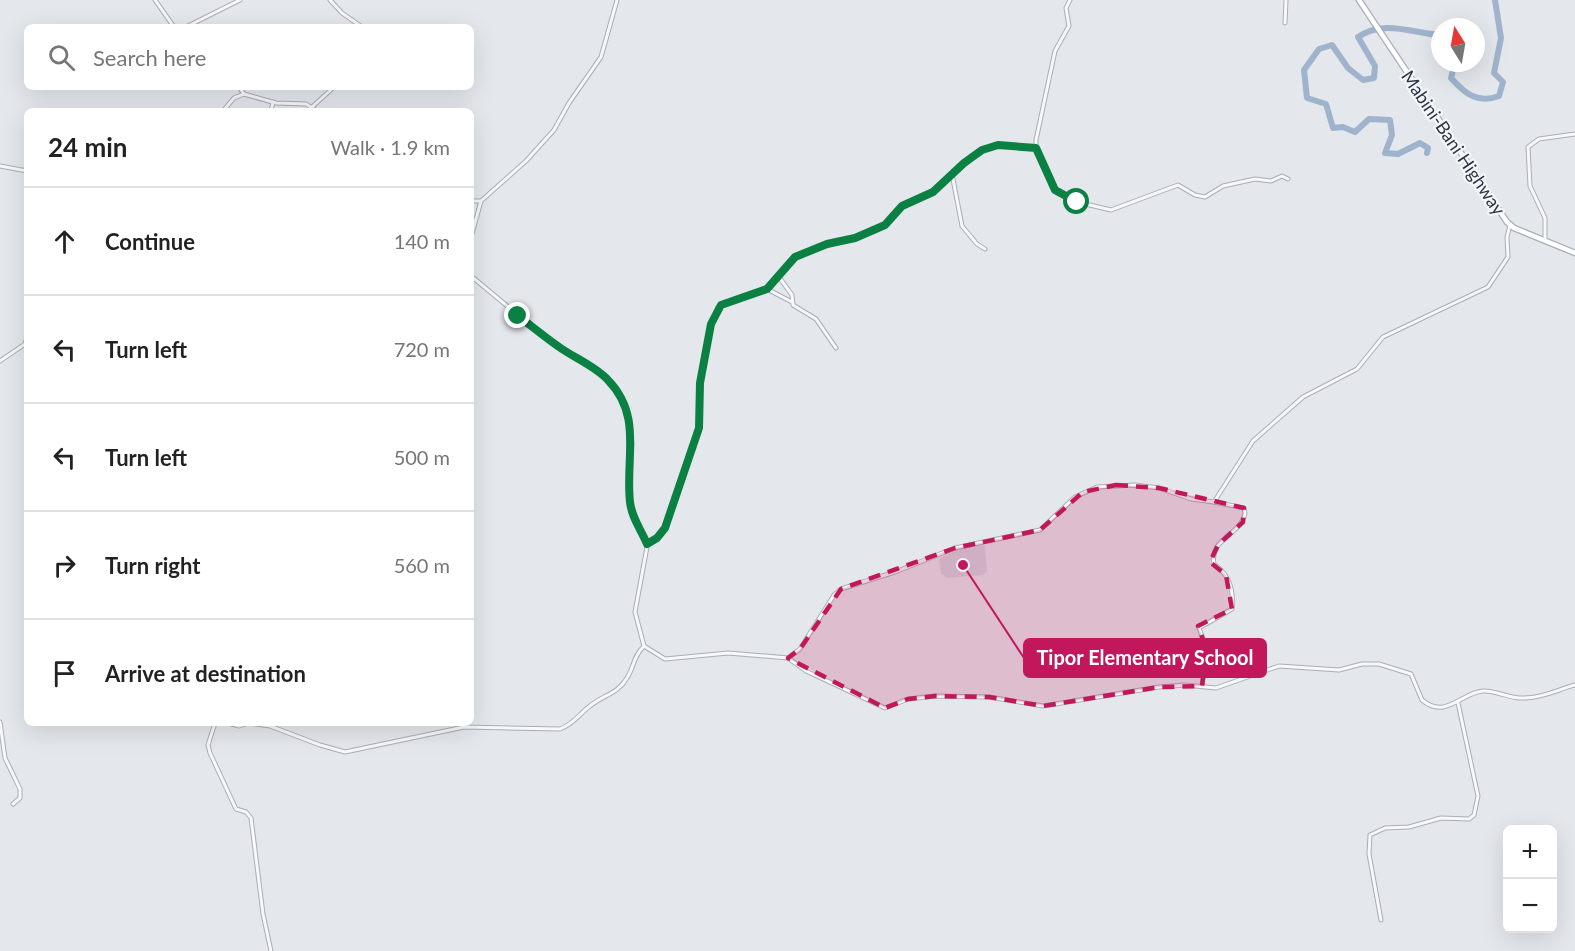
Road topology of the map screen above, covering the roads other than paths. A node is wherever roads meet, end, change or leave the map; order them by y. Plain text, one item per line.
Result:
1 (155, 0) edge
2 (240, 0) edge
3 (330, 0) edge
4 (617, 0) edge
5 (1070, 0) edge
6 (1286, 0) edge
7 (1359, 0) edge
8 (1285, 23) dead end
9 (172, 24) edge
10 (192, 24) edge
11 (358, 24) edge
12 (241, 90) edge
13 (331, 90) edge
14 (244, 94) junction
15 (273, 102) junction
16 (312, 107) joint
17 (226, 108) edge
18 (272, 108) edge
19 (1575, 134) edge
20 (1036, 148) junction
21 (0, 166) edge
22 (24, 170) edge
23 (952, 174) junction
24 (1288, 179) dead end
25 (474, 201) edge
26 (481, 201) junction
27 (1510, 225) junction
28 (474, 226) edge
29 (1545, 240) junction
30 (985, 249) dead end
31 (1575, 253) edge
32 (779, 277) junction
33 (474, 278) edge
34 (767, 289) junction
35 (792, 303) junction
36 (24, 345) edge
37 (836, 348) dead end
38 (0, 361) edge
39 (1214, 502) junction
40 (647, 544) junction
41 (644, 646) junction
42 (788, 658) junction
43 (1575, 685) edge
44 (1202, 686) junction
45 (1458, 703) junction
46 (0, 723) edge
47 (214, 726) edge
48 (270, 726) edge
49 (13, 804) dead end
50 (1381, 920) dead end
51 (271, 951) edge

1 - 9 street
2 - 10 street
3 - 11 street
4 - 26 street
5 - 20 street
6 - 8 street
7 - 27 main road, Mabini-Bani Highway
12 - 14 street
13 - 16 street
14 - 15 street
14 - 17 street
15 - 16 street
15 - 18 street
19 - 29 street
20 - 23 street
20 - 24 street
21 - 22 street
23 - 30 street
23 - 32 street
25 - 26 street
26 - 28 street
27 - 29 main road, Mabini-Bani Highway
27 - 39 street
29 - 31 main road, Mabini-Bani Highway
32 - 34 street
32 - 35 street
33 - 40 street
34 - 35 street
34 - 40 street
35 - 37 street
36 - 38 street
39 - 42 street
39 - 44 street
40 - 41 street
41 - 42 street
41 - 48 street
42 - 44 street
43 - 45 street
44 - 45 street
45 - 50 street
46 - 49 street
47 - 51 street

